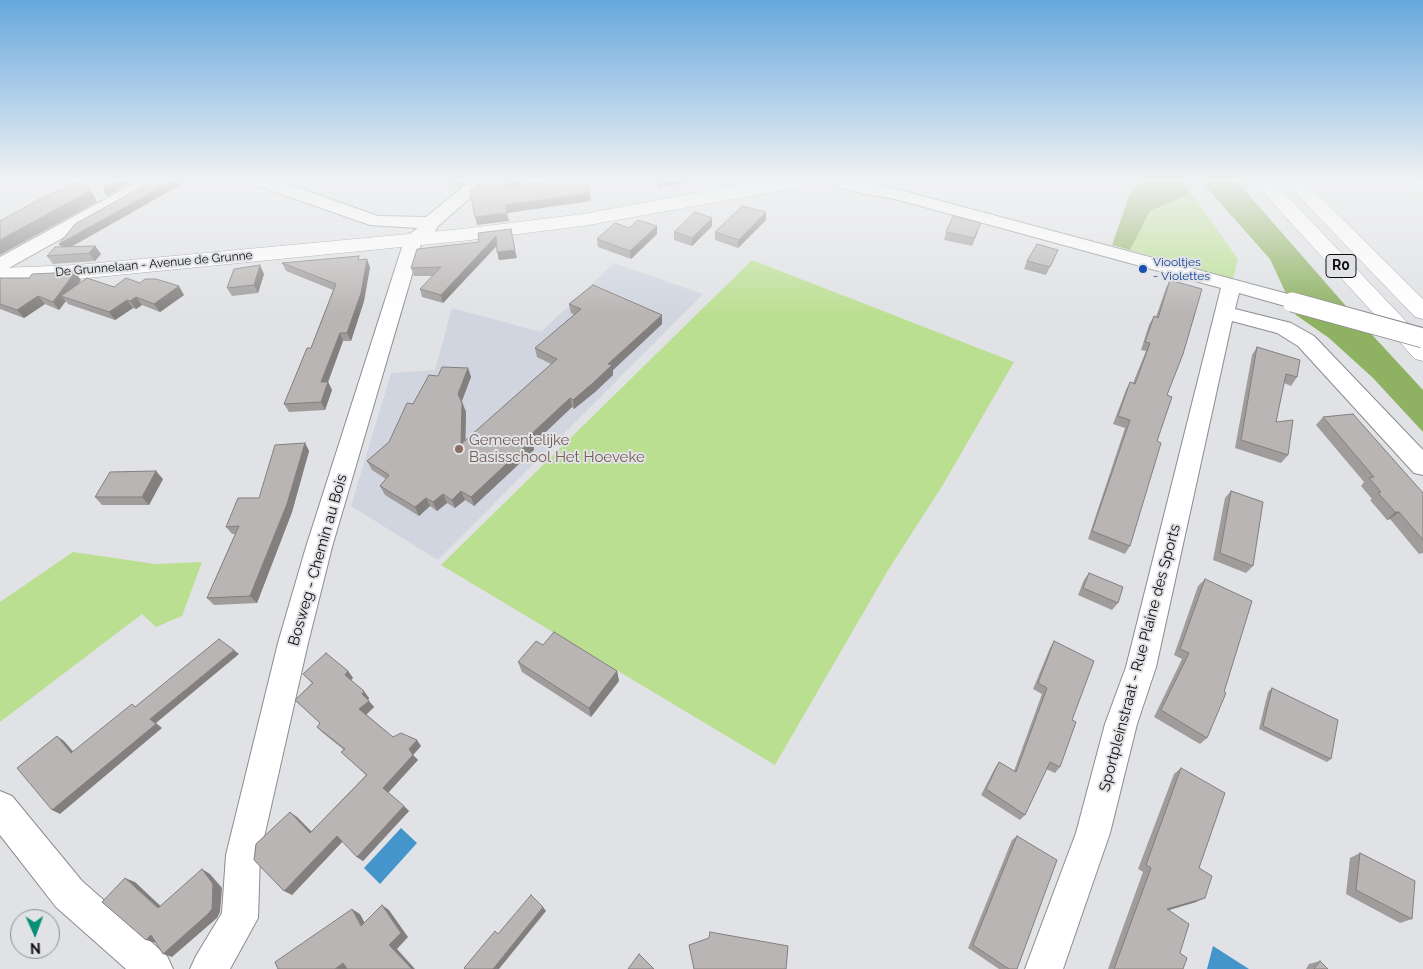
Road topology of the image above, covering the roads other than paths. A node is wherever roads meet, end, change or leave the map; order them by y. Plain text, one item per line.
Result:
1 (73, 224) edge
2 (429, 224) edge
3 (546, 224) edge
4 (1009, 224) edge
5 (1302, 224) edge
6 (1336, 224) edge
7 (415, 239) junction
8 (0, 265) edge
9 (0, 275) edge
10 (1233, 284) junction
11 (1423, 312) edge
12 (1225, 313) junction
13 (1423, 338) edge
14 (1423, 353) edge
15 (1423, 466) edge
16 (0, 808) edge
17 (154, 969) edge
18 (209, 969) edge
19 (1044, 969) edge

1 - 8 street
2 - 7 street, Bosweg - Chemin au Bois
3 - 7 main road, De Grunnelaan - Avenue de Grunne
4 - 10 street
5 - 14 main road, R0
6 - 11 main road, R0
7 - 9 main road, De Grunnelaan - Avenue de Grunne
7 - 18 street, Bosweg - Chemin au Bois
10 - 12 street, Sportpleinstraat - Rue Plaine des Sports
10 - 13 street, bridge
12 - 15 street
12 - 19 street, Sportpleinstraat - Rue Plaine des Sports
16 - 17 street

